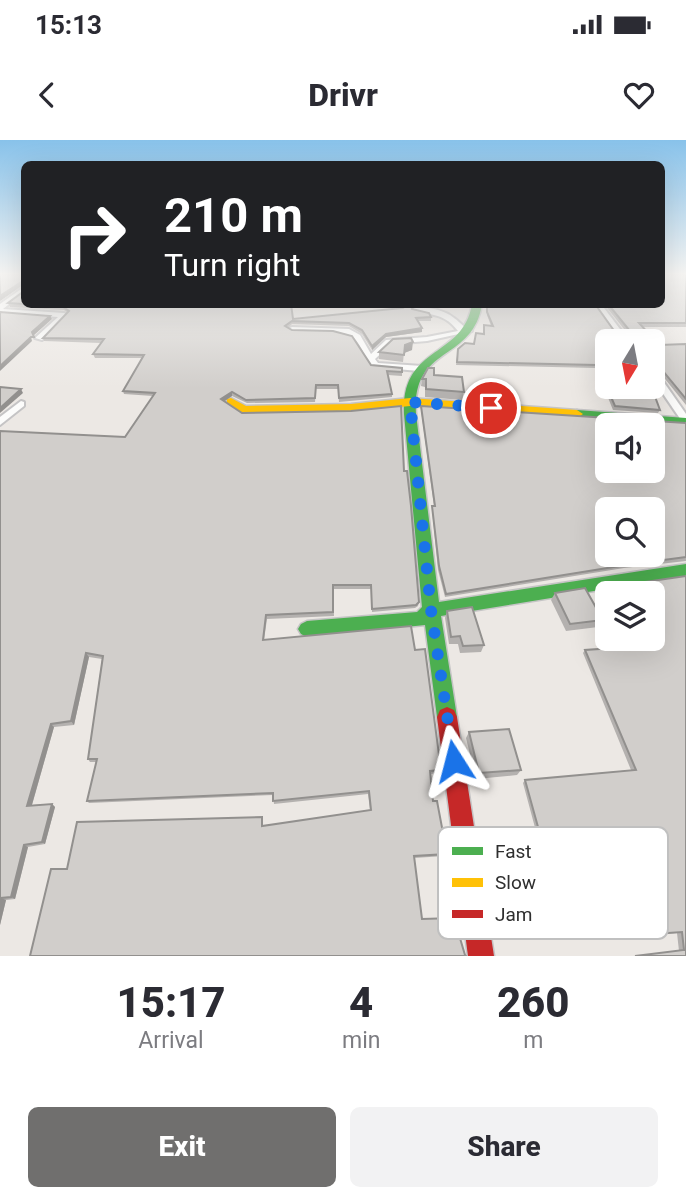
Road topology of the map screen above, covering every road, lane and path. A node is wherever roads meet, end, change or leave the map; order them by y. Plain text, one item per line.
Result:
1 (27, 312) edge
2 (434, 312) edge
3 (478, 312) edge
4 (603, 312) edge
5 (292, 329) edge
6 (616, 329) edge
7 (465, 331) junction
8 (39, 338) dead end
9 (370, 359) junction
10 (419, 368) junction
11 (665, 391) edge
12 (231, 402) edge
13 (410, 402) junction
14 (21, 404) dead end
15 (0, 422) edge
16 (686, 422) edge
17 (686, 570) edge
18 (431, 610) junction
19 (307, 629) dead end
20 (462, 827) edge

1 - 8 street
2 - 7 street
3 - 7 street
4 - 6 street
5 - 9 street
7 - 9 street
7 - 10 street
9 - 10 street
10 - 13 street
11 - 16 street
12 - 13 street
13 - 16 street
13 - 18 street
14 - 15 street
17 - 18 street
18 - 19 street
18 - 20 street

